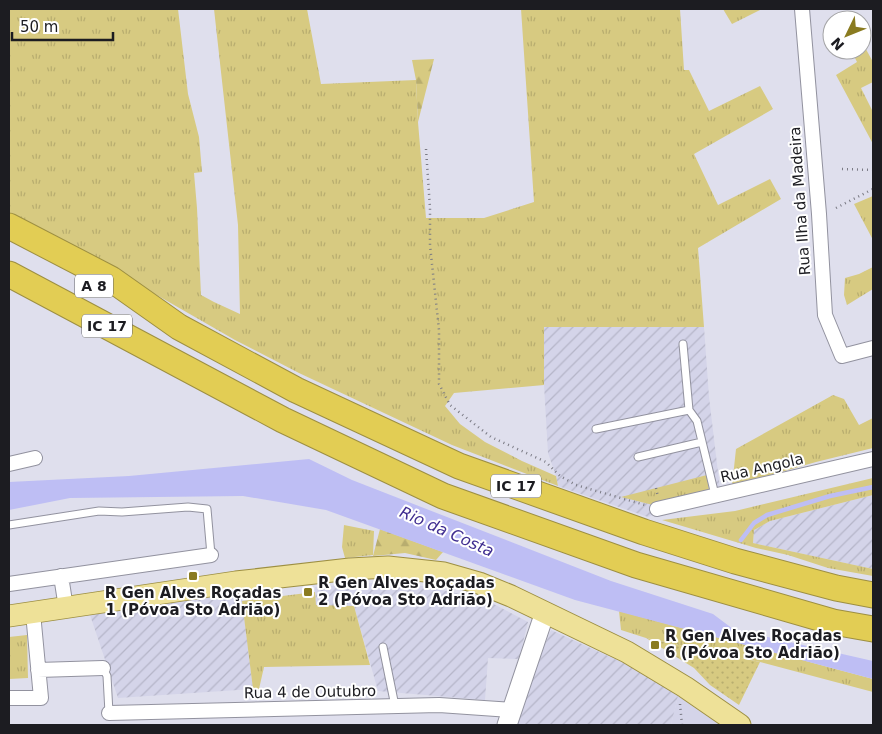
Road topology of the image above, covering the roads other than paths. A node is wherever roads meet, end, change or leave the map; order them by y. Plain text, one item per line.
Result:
1 (802, 9) edge
2 (9, 226) edge
3 (9, 246) edge
4 (9, 274) edge
5 (179, 327) junction
6 (683, 344) dead end
7 (873, 348) edge
8 (689, 410) junction
9 (596, 430) dead end
10 (702, 442) junction
11 (35, 458) dead end
12 (638, 458) dead end
13 (873, 458) edge
14 (9, 464) edge
15 (715, 495) junction
16 (657, 509) road end
17 (9, 525) edge
18 (210, 555) joint
19 (61, 576) junction
20 (9, 584) edge
21 (873, 596) edge
22 (66, 608) junction
23 (544, 612) junction
24 (33, 613) junction
25 (9, 616) edge
26 (873, 629) edge
27 (383, 647) dead end
28 (102, 668) joint
29 (38, 670) junction
30 (9, 698) edge
31 (395, 706) junction
32 (110, 713) joint
33 (510, 718) edge
34 (740, 725) edge

1 - 7 street, Rua Ilha da Madeira
2 - 5 highway, IC 17
3 - 5 highway, A 8
4 - 26 highway, IC 17
5 - 21 highway, IC 17
6 - 8 lane
8 - 9 lane
8 - 10 lane
10 - 12 lane
10 - 15 lane
11 - 14 street
13 - 15 street, Rua Angola
15 - 16 street, Rua Angola
17 - 18 lane
18 - 19 street
19 - 20 street
19 - 22 street
22 - 23 main road
22 - 24 main road
23 - 33 street
23 - 34 main road
24 - 25 main road
24 - 29 street
27 - 31 lane
28 - 29 street
28 - 32 lane
29 - 30 street
31 - 32 street, Rua 4 de Outubro
31 - 33 street, Rua 4 de Outubro

